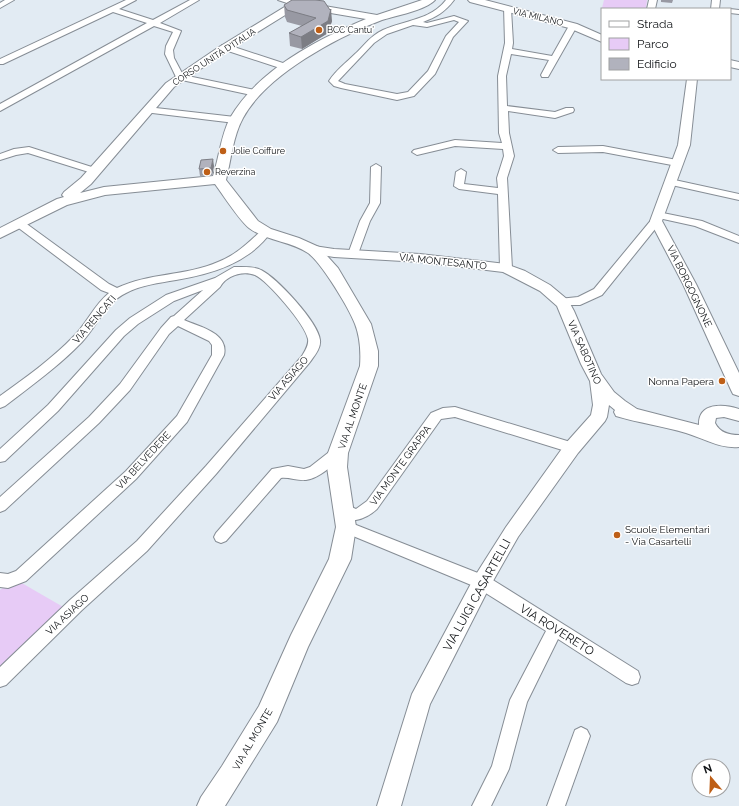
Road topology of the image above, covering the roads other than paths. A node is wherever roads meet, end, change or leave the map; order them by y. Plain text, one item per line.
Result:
1 (10, 0) edge
2 (132, 0) edge
3 (195, 0) edge
4 (282, 0) edge
5 (430, 0) edge
6 (450, 0) edge
7 (473, 0) edge
8 (300, 2) edge
9 (0, 6) edge
10 (112, 9) junction
11 (507, 10) junction
12 (376, 18) junction
13 (154, 23) junction
14 (413, 23) junction
15 (573, 26) junction
16 (601, 39) edge
17 (226, 47) junction
18 (507, 51) junction
19 (554, 59) junction
20 (0, 62) edge
21 (286, 67) junction
22 (545, 75) dead end
23 (180, 77) junction
24 (692, 80) edge
25 (256, 92) junction
26 (0, 108) edge
27 (503, 108) junction
28 (147, 110) junction
29 (570, 110) dead end
30 (236, 120) junction
31 (507, 146) junction
32 (558, 150) dead end
33 (417, 152) dead end
34 (0, 157) edge
35 (677, 163) junction
36 (376, 167) dead end
37 (95, 171) junction
38 (460, 172) dead end
39 (219, 180) junction
40 (670, 182) junction
41 (502, 192) junction
42 (739, 197) edge
43 (64, 199) junction
44 (657, 218) junction
45 (20, 224) junction
46 (0, 234) edge
47 (263, 235) junction
48 (739, 240) edge
49 (322, 254) junction
50 (352, 254) junction
51 (506, 268) junction
52 (234, 270) junction
53 (219, 280) junction
54 (117, 293) junction
55 (563, 302) junction
56 (175, 320) junction
57 (597, 382) junction
58 (739, 390) edge
59 (0, 403) edge
60 (735, 412) edge
61 (632, 414) junction
62 (599, 417) junction
63 (708, 418) junction
64 (672, 423) junction
65 (731, 441) edge
66 (572, 448) junction
67 (338, 453) junction
68 (0, 457) edge
69 (0, 506) edge
70 (345, 518) junction
71 (221, 537) dead end
72 (0, 580) edge
73 (482, 582) junction
74 (555, 628) junction
75 (632, 678) dead end
76 (0, 679) edge
77 (581, 736) dead end
78 (391, 805) edge
79 (210, 806) edge
80 (481, 806) edge
81 (556, 806) edge

1 - 9 street
2 - 10 street
3 - 13 street
4 - 8 street
5 - 12 main road
6 - 14 street
7 - 11 main road, VIA MILANO
8 - 12 main road
8 - 17 main road, CORSO UNITÀ D'ITALIA
10 - 13 street
10 - 20 street
11 - 15 main road, VIA MILANO
11 - 18 street
12 - 21 main road
13 - 23 street
13 - 26 street
14 - 14 street
15 - 16 main road, VIA MILANO
15 - 19 street
17 - 21 street
17 - 23 main road, CORSO UNITÀ D'ITALIA
18 - 19 street
18 - 27 street
19 - 22 street
21 - 25 main road
23 - 25 street
23 - 28 main road, CORSO UNITÀ D'ITALIA
24 - 35 street
25 - 30 main road
27 - 29 street
27 - 31 street
28 - 30 street
28 - 37 main road, CORSO UNITÀ D'ITALIA
30 - 39 main road
31 - 33 street
31 - 41 street
32 - 35 street
34 - 37 street
35 - 40 street
36 - 50 street
37 - 43 main road, CORSO UNITÀ D'ITALIA
38 - 41 street
39 - 43 main road
39 - 47 main road, VIA AL MONTE
40 - 42 street
40 - 44 street
41 - 51 street
43 - 45 main road
44 - 48 street
44 - 55 street
44 - 58 street, VIA BORGOGNONE
45 - 46 main road
45 - 54 street
47 - 49 main road, VIA AL MONTE
47 - 52 street
47 - 54 street, VIA RENCATI
49 - 50 street, VIA MONTESANTO
49 - 67 main road, VIA AL MONTE
50 - 51 street, VIA MONTESANTO
51 - 55 street, VIA MONTESANTO
52 - 53 street
52 - 76 street, VIA ASIAGO
53 - 56 street
53 - 68 street
54 - 59 street, VIA RENCATI
55 - 57 street, VIA SABOTINO
56 - 69 street
56 - 72 street, VIA BELVEDERE
57 - 61 street, VIA SABOTINO
57 - 62 street
60 - 63 street, VIA SABOTINO
61 - 62 street, VIA SABOTINO
61 - 64 street, VIA SABOTINO
62 - 66 street, VIA LUIGI CASARTELLI
63 - 64 street, VIA SABOTINO
63 - 65 street
64 - 65 street, VIA SABOTINO
66 - 70 street, VIA MONTE GRAPPA
66 - 73 street, VIA LUIGI CASARTELLI
67 - 70 main road, VIA AL MONTE
67 - 71 street
70 - 73 street, VIA ROVERETO
70 - 79 main road, VIA AL MONTE
73 - 74 street, VIA ROVERETO
73 - 78 street, VIA LUIGI CASARTELLI
74 - 75 street, VIA ROVERETO
74 - 80 street
77 - 81 street

